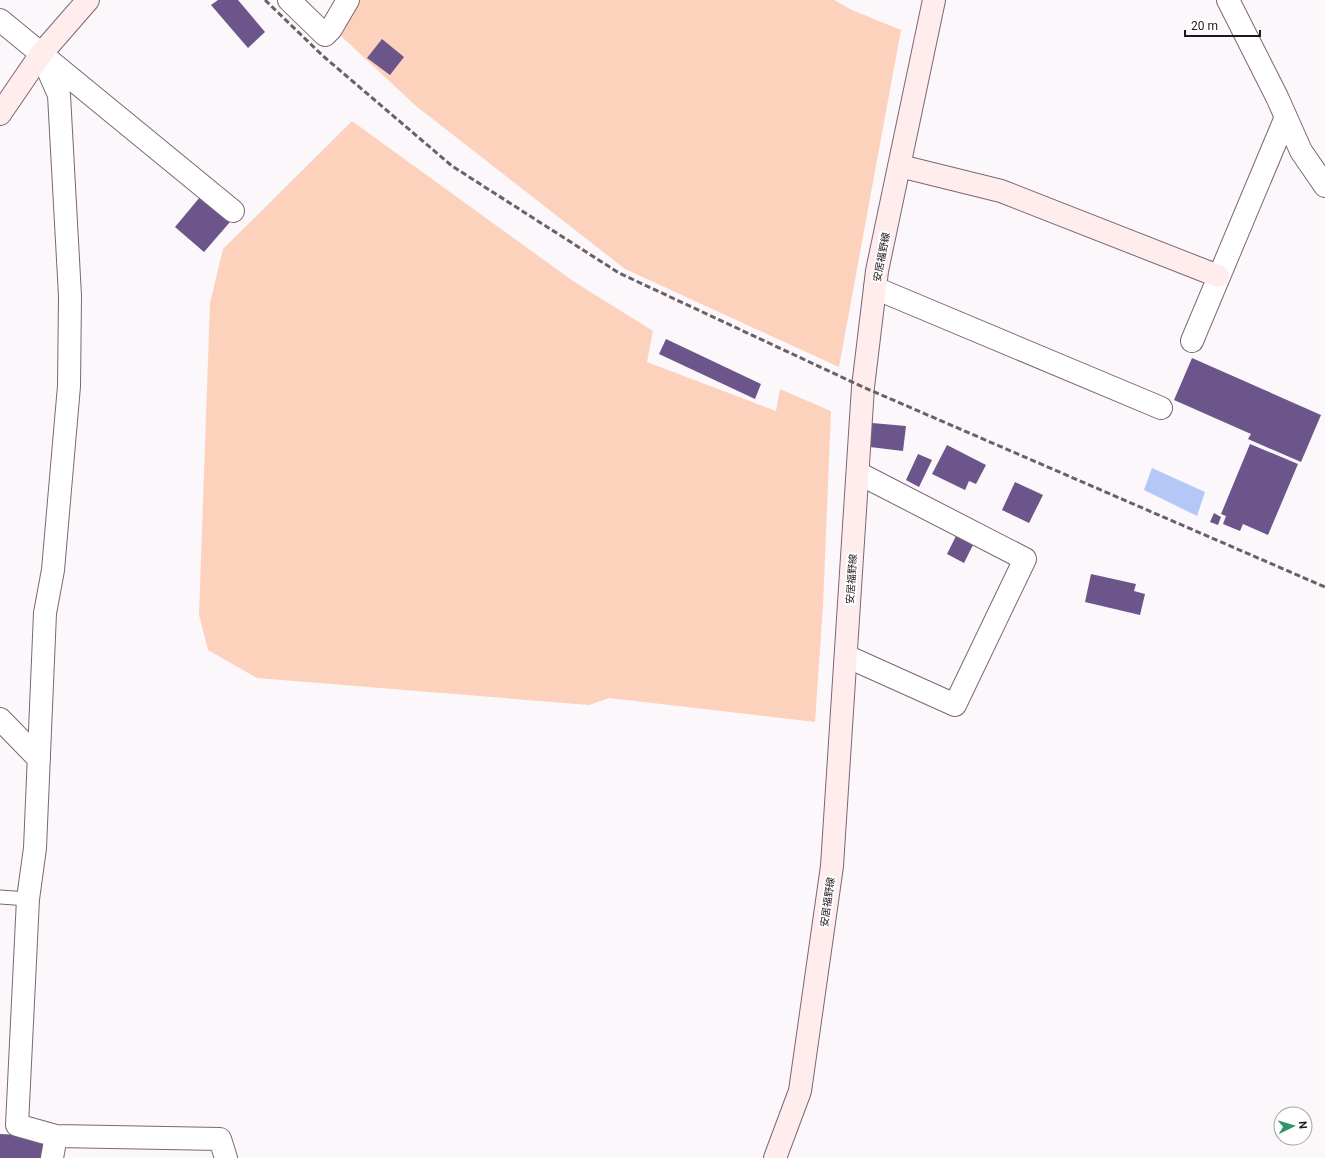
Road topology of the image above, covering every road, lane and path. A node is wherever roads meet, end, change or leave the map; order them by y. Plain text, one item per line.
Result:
1 (88, 0) edge
2 (289, 0) edge
3 (348, 0) edge
4 (934, 0) edge
5 (1228, 0) edge
6 (0, 20) edge
7 (41, 54) junction
8 (0, 114) edge
9 (1286, 117) junction
10 (900, 166) junction
11 (1325, 186) edge
12 (234, 211) dead end
13 (1218, 276) junction
14 (876, 288) junction
15 (1192, 341) dead end
16 (1161, 408) dead end
17 (858, 473) junction
18 (846, 656) junction
19 (0, 719) edge
20 (39, 759) junction
21 (0, 897) edge
22 (28, 899) junction
23 (56, 1136) junction
24 (52, 1158) edge
25 (226, 1158) edge
26 (774, 1158) edge

1 - 7 main road
2 - 3 street
4 - 10 main road, 安居福野線
5 - 9 street
6 - 7 street
7 - 8 main road
7 - 12 street
7 - 20 street
9 - 11 street
9 - 13 street
10 - 13 main road
10 - 14 main road, 安居福野線
13 - 15 street
14 - 16 street
14 - 17 main road, 安居福野線
17 - 18 main road, 安居福野線
17 - 18 street
18 - 26 main road, 安居福野線
19 - 20 street
20 - 22 street
21 - 22 lane
22 - 23 street
23 - 24 street
23 - 25 street

